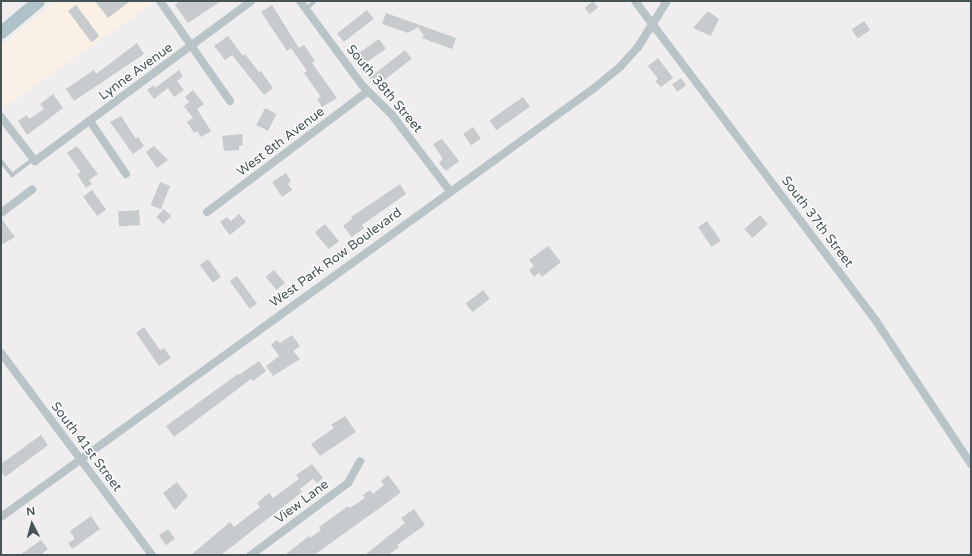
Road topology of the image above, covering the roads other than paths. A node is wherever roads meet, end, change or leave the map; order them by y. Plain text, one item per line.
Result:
1 (38, 1) edge
2 (160, 1) edge
3 (251, 1) edge
4 (300, 1) edge
5 (315, 1) edge
6 (635, 1) edge
7 (667, 1) edge
8 (306, 9) junction
9 (652, 26) junction
10 (1, 32) edge
11 (192, 45) junction
12 (368, 91) junction
13 (230, 101) dead end
14 (1, 117) edge
15 (90, 120) junction
16 (34, 160) junction
17 (1, 161) edge
18 (126, 174) dead end
19 (32, 190) dead end
20 (450, 191) junction
21 (207, 212) dead end
22 (1, 213) edge
23 (1, 353) edge
24 (79, 459) junction
25 (360, 461) dead end
26 (971, 464) edge
27 (1, 517) edge
28 (152, 555) edge
29 (251, 555) edge

1 - 10 main road
2 - 11 street
3 - 11 street, Lynne Avenue
4 - 8 street, South 38th Street
5 - 8 lane
6 - 9 street, South 37th Street
7 - 9 street, West Park Row Boulevard
8 - 12 street, South 38th Street
9 - 20 street, West Park Row Boulevard
9 - 26 street, South 37th Street
11 - 13 street
11 - 15 street, Lynne Avenue
12 - 20 street, South 38th Street
12 - 21 street, West 8th Avenue
14 - 16 street
15 - 16 street, Lynne Avenue
15 - 18 street
16 - 17 lane
19 - 22 street
20 - 24 street, West Park Row Boulevard
23 - 24 street, South 41st Street
24 - 27 street, West Park Row Boulevard
24 - 28 street, South 41st Street
25 - 29 street, View Lane

